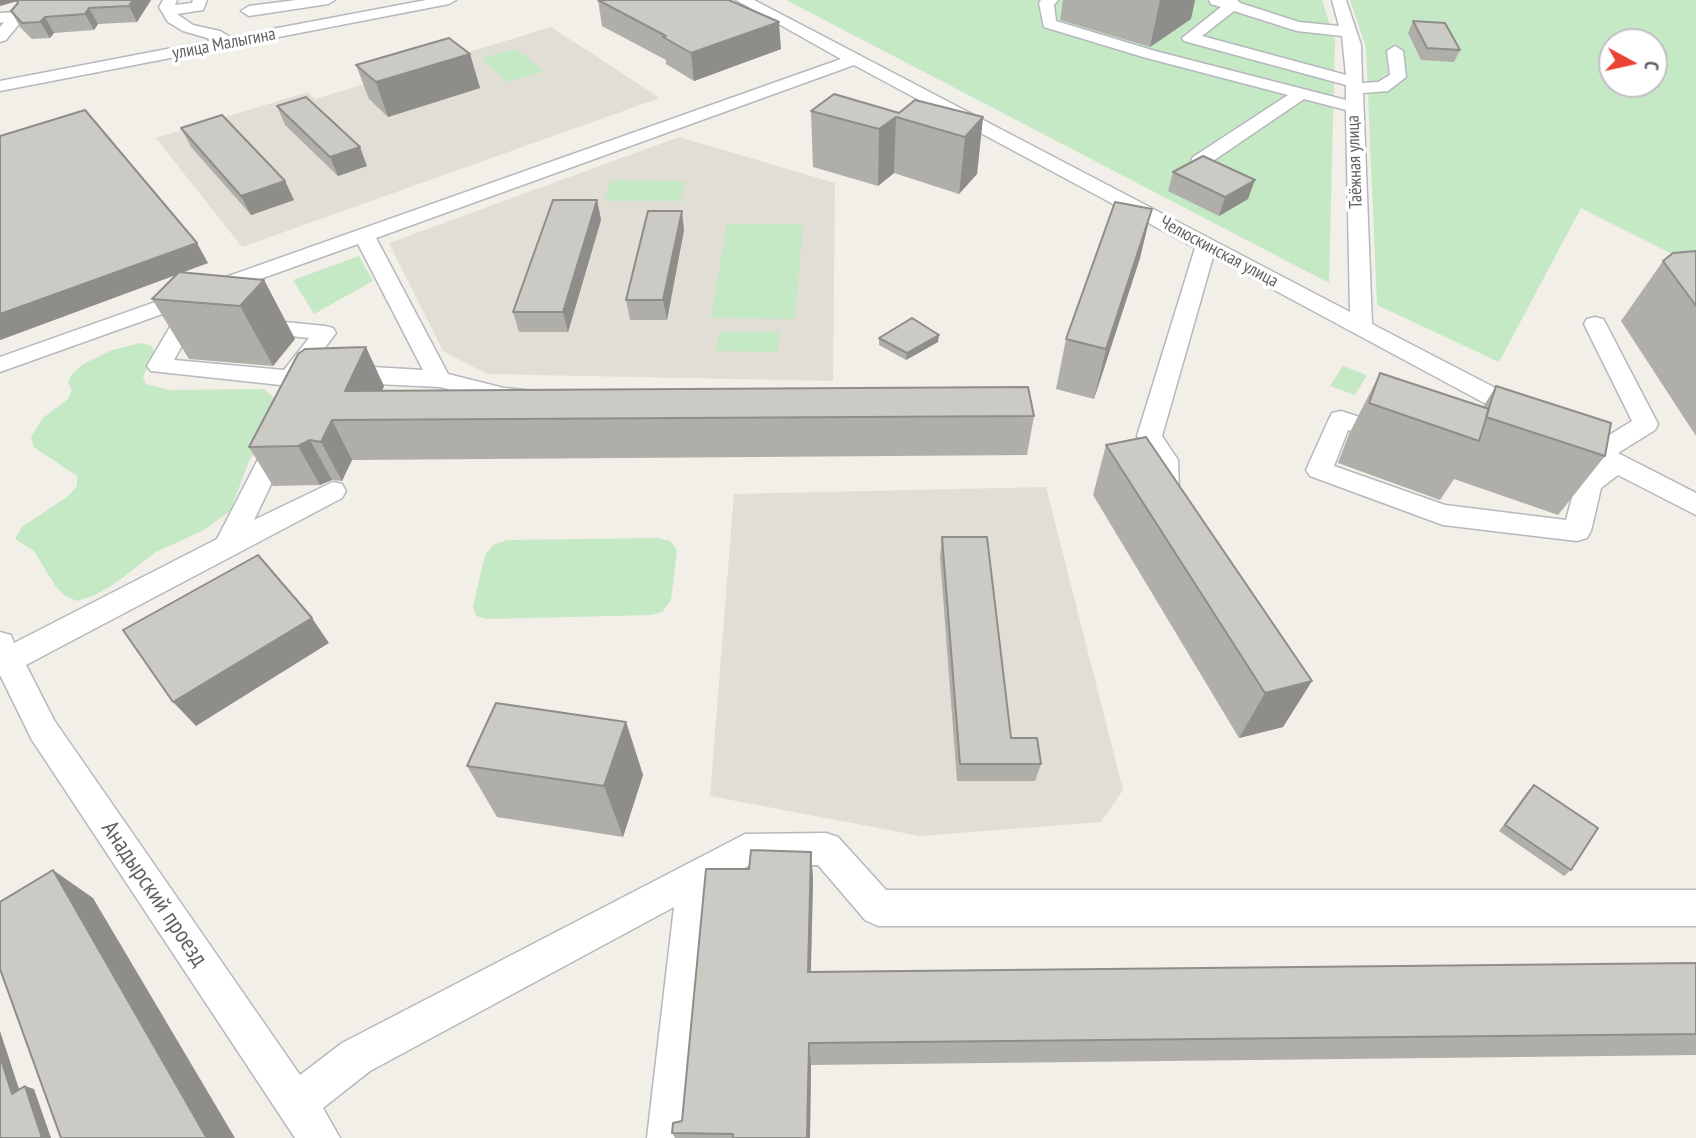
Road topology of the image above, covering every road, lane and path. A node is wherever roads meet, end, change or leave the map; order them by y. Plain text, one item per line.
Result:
1 (200, 0) edge
2 (328, 0) edge
3 (352, 0) edge
4 (449, 0) edge
5 (743, 0) edge
6 (1051, 0) edge
7 (1213, 0) edge
8 (1339, 0) edge
9 (1232, 3) edge
10 (27, 5) edge
11 (169, 5) edge
12 (249, 11) dead end
13 (3, 15) edge
14 (362, 17) junction
15 (1349, 32) junction
16 (0, 37) edge
17 (229, 43) junction
18 (1395, 51) dead end
19 (853, 60) junction
20 (1353, 85) junction
21 (0, 86) edge
22 (1301, 94) junction
23 (1353, 107) junction
24 (1200, 161) edge
25 (364, 235) junction
26 (1206, 246) junction
27 (178, 312) junction
28 (1595, 324) dead end
29 (1361, 327) junction
30 (0, 365) edge
31 (440, 379) junction
32 (546, 396) edge
33 (1406, 433) edge
34 (1608, 458) junction
35 (333, 491) dead end
36 (1696, 505) edge
37 (1188, 526) edge
38 (227, 547) junction
39 (3, 652) edge
40 (695, 876) junction
41 (1696, 908) edge
42 (296, 1104) junction
43 (319, 1138) edge
44 (668, 1138) edge

1 - 11 street
2 - 12 street
3 - 14 street
4 - 14 street, улица Малыгина
5 - 19 street, Челюскинская улица
6 - 22 street
7 - 9 street
8 - 15 street, Таёжная улица
9 - 15 street
9 - 20 street
10 - 13 street
11 - 17 street
13 - 16 street
14 - 17 street, улица Малыгина
15 - 20 street, Таёжная улица
17 - 21 street, улица Малыгина
18 - 20 street
19 - 25 street
19 - 26 street, Челюскинская улица
20 - 23 street, Таёжная улица
22 - 23 street
22 - 24 street
23 - 29 street, Таёжная улица
25 - 27 street
25 - 31 street
26 - 29 street, Челюскинская улица
26 - 37 street
27 - 27 street
27 - 30 street
28 - 34 street
29 - 34 street, Челюскинская улица
31 - 32 street
31 - 38 street
33 - 34 street
34 - 36 street, Челюскинская улица
35 - 38 street
38 - 39 street
39 - 42 street, Анадырский проезд
40 - 41 street
40 - 42 street
40 - 44 street
42 - 43 street, Анадырский проезд

